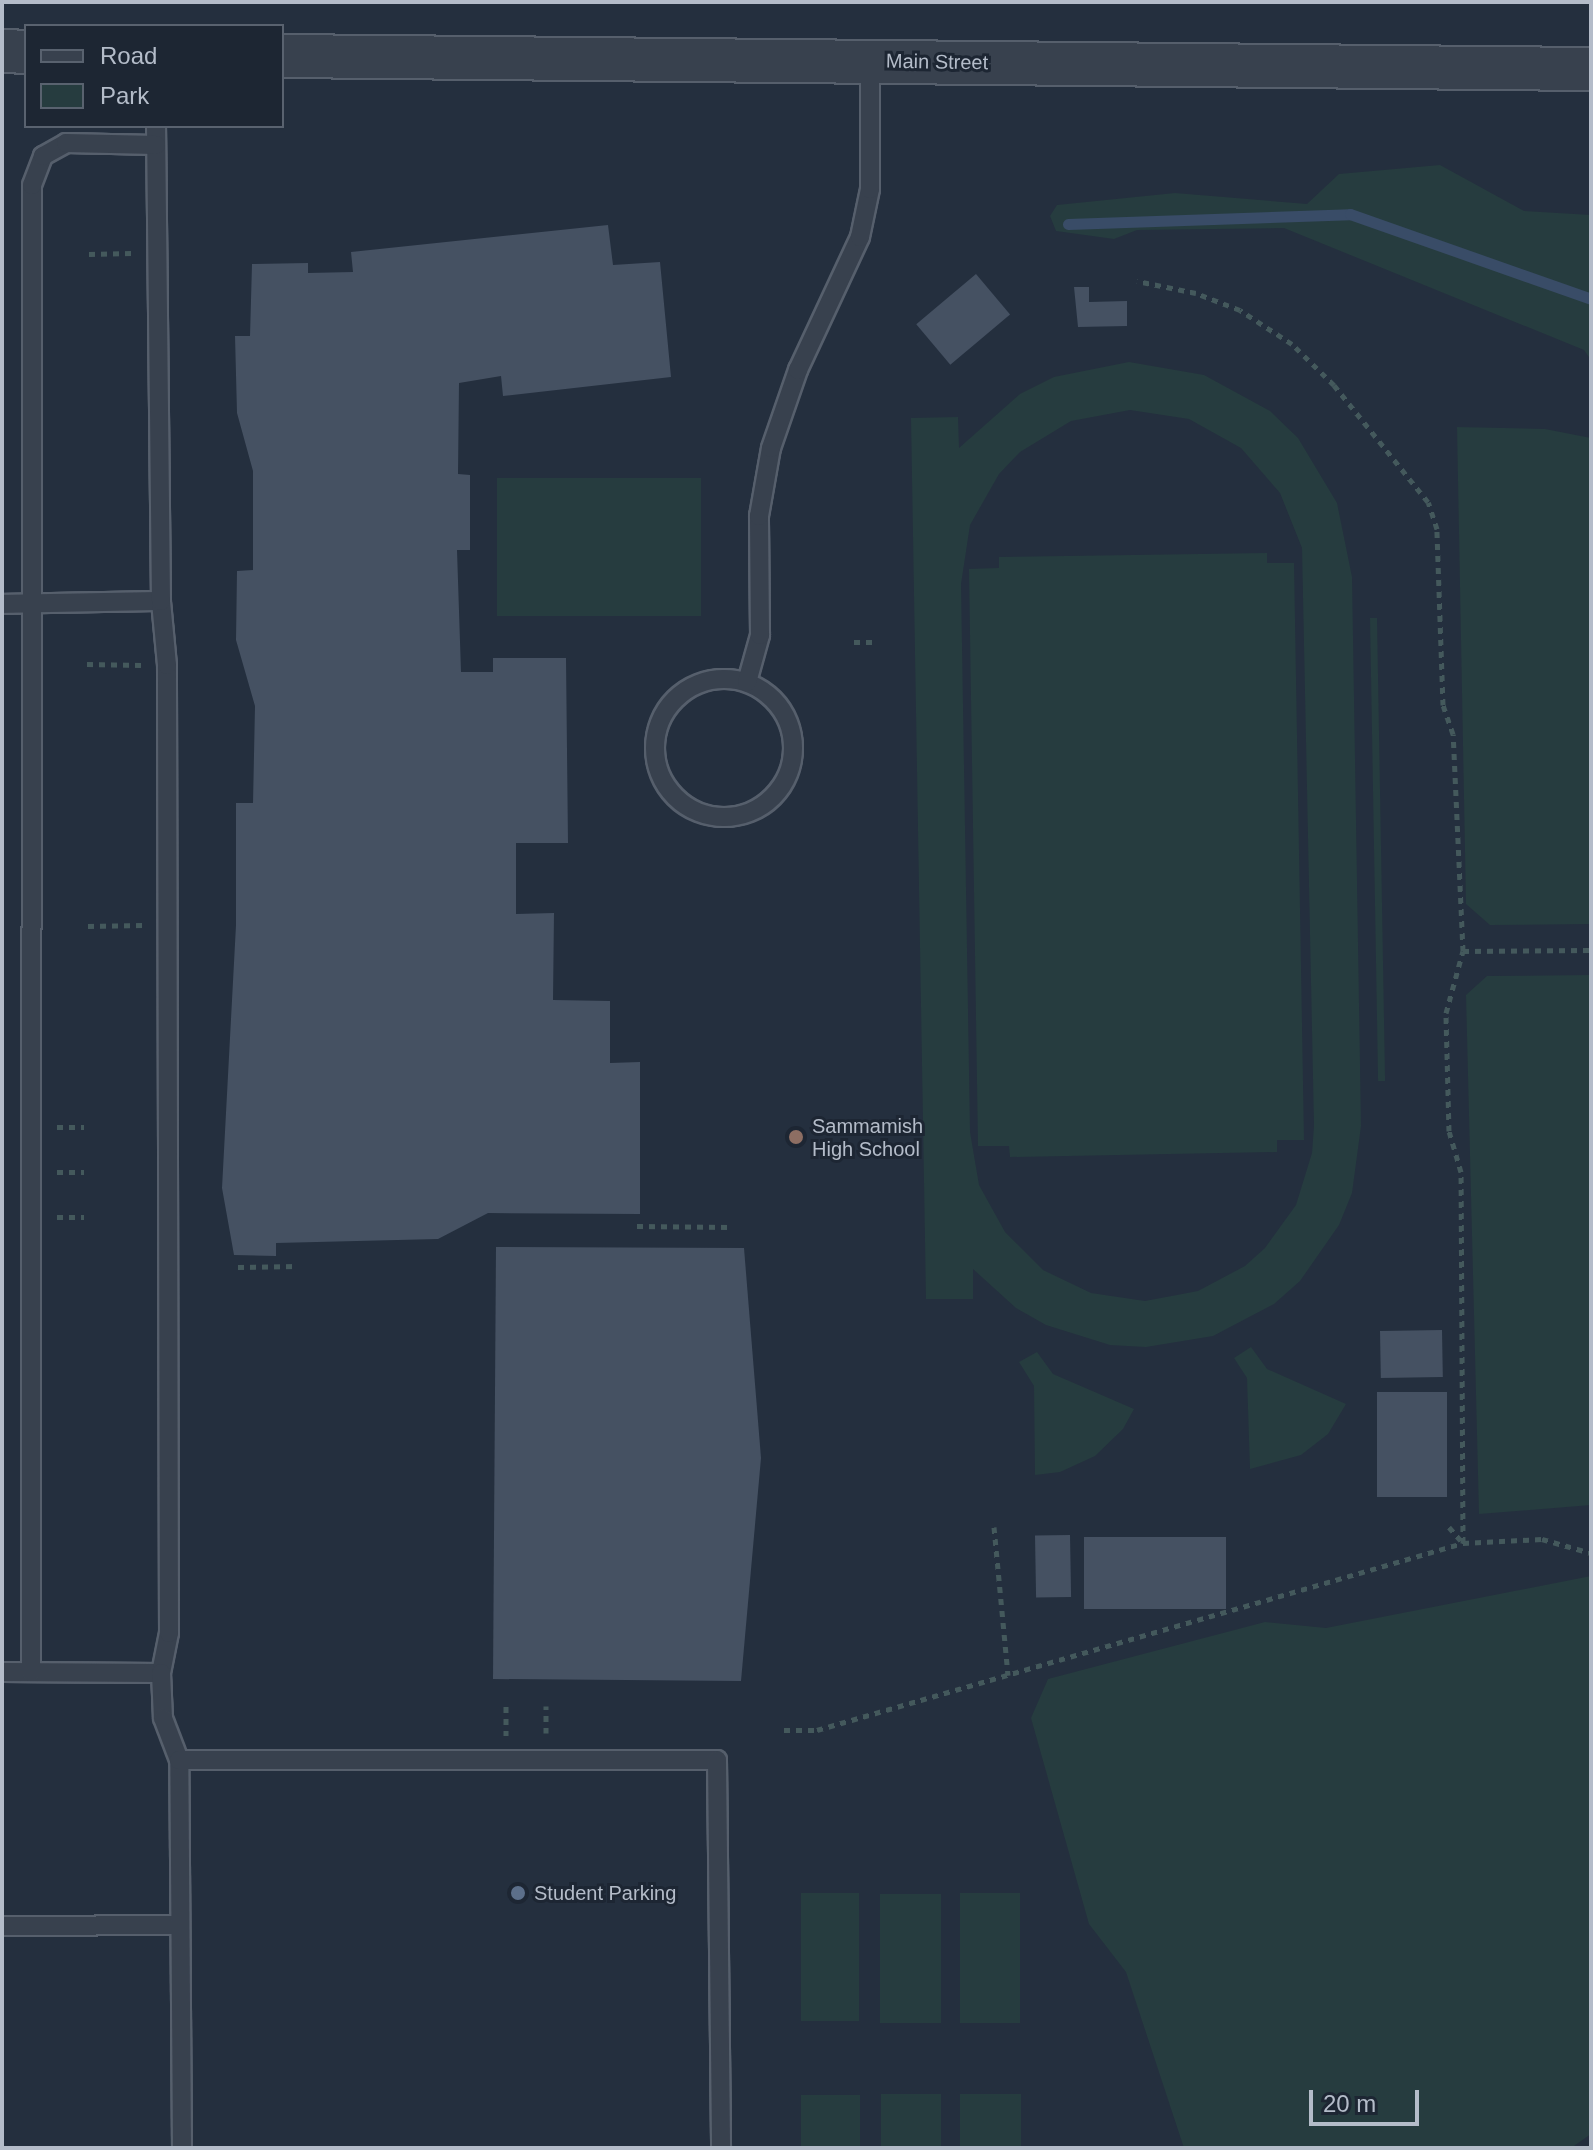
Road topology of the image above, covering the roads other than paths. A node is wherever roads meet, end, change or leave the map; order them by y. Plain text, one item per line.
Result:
1 (2, 51) edge
2 (24, 52) edge
3 (284, 56) edge
4 (870, 61) junction
5 (1591, 69) edge
6 (156, 136) edge
7 (161, 601) junction
8 (32, 603) junction
9 (2, 604) edge
10 (747, 682) junction
11 (2, 1672) edge
12 (31, 1672) junction
13 (161, 1673) junction
14 (179, 1760) junction
15 (179, 1925) junction
16 (2, 1926) edge
17 (182, 2148) edge
18 (721, 2148) edge

1 - 2 street
3 - 4 street, Main Street
4 - 5 street, Main Street
4 - 10 lane
6 - 7 lane
6 - 8 lane
7 - 8 lane
7 - 13 lane
8 - 9 lane
8 - 12 lane
10 - 10 lane
11 - 12 lane
12 - 13 lane
13 - 14 lane
14 - 15 lane
14 - 18 lane
15 - 16 lane
15 - 17 lane

